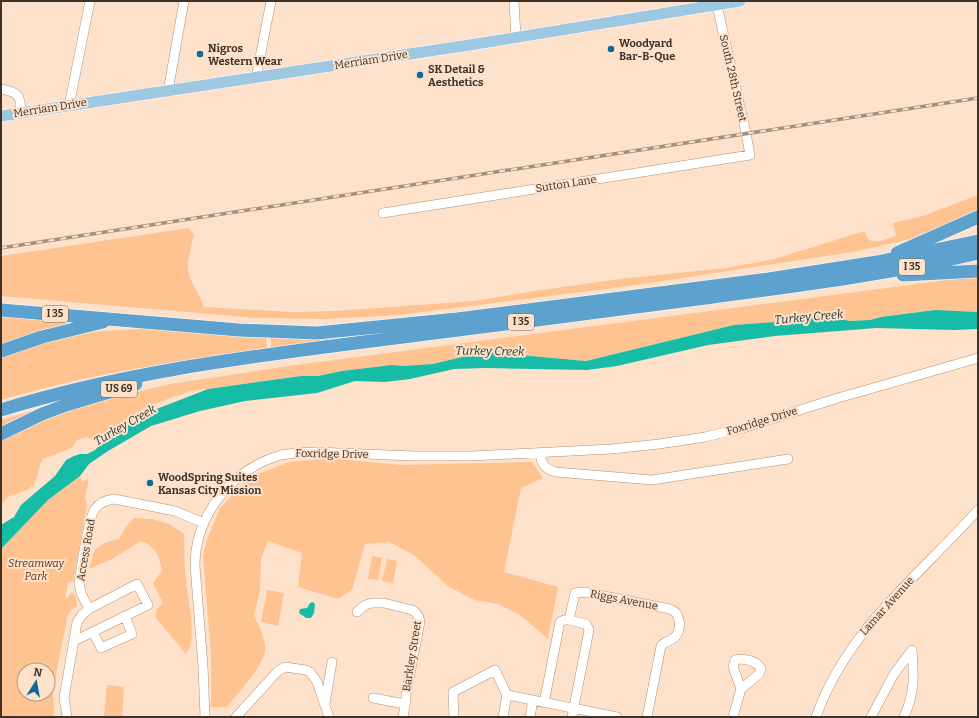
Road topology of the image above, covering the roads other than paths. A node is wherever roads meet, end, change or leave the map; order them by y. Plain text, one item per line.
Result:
1 (90, 1) edge
2 (184, 1) edge
3 (271, 1) edge
4 (514, 1) edge
5 (740, 1) edge
6 (716, 3) edge
7 (516, 38) junction
8 (256, 78) junction
9 (1, 89) edge
10 (168, 91) junction
11 (69, 106) junction
12 (21, 113) junction
13 (1, 116) edge
14 (750, 155) joint
15 (383, 213) dead end
16 (978, 217) edge
17 (978, 241) edge
18 (978, 253) edge
19 (877, 262) junction
20 (978, 270) edge
21 (846, 279) junction
22 (1, 310) edge
23 (110, 320) junction
24 (1, 351) edge
25 (978, 358) edge
26 (197, 365) junction
27 (1, 410) edge
28 (1, 434) edge
29 (540, 453) junction
30 (788, 459) dead end
31 (978, 510) edge
32 (204, 523) junction
33 (89, 609) junction
34 (357, 612) dead end
35 (125, 616) junction
36 (569, 620) junction
37 (93, 632) junction
38 (74, 641) junction
39 (332, 662) dead end
40 (741, 689) dead end
41 (507, 695) junction
42 (373, 698) dead end
43 (533, 700) junction
44 (544, 702) junction
45 (325, 704) junction
46 (405, 704) junction
47 (573, 713) edge
48 (67, 717) edge
49 (205, 717) edge
50 (236, 717) edge
51 (329, 717) edge
52 (403, 717) edge
53 (454, 717) edge
54 (503, 717) edge
55 (530, 717) edge
56 (617, 717) edge
57 (647, 717) edge
58 (733, 717) edge
59 (816, 717) edge
60 (871, 717) edge
61 (904, 717) edge

1 - 11 street
2 - 10 street
3 - 8 street
4 - 7 street
5 - 6 main road, Merriam Drive
6 - 7 main road, Merriam Drive
6 - 14 street, South 28th Street
7 - 8 main road, Merriam Drive
8 - 10 main road, Merriam Drive
9 - 12 street
10 - 11 main road, Merriam Drive
11 - 12 main road, Merriam Drive
12 - 13 main road, Merriam Drive
14 - 15 street, Sutton Lane
16 - 19 highway
17 - 19 highway, I 35
18 - 21 highway, I 35
19 - 23 highway, I 35
20 - 21 highway
21 - 26 highway, I 35
22 - 23 highway, I 35
23 - 24 highway
25 - 29 street, Foxridge Drive
26 - 27 highway, I 35
26 - 28 highway, US 69
29 - 30 street
29 - 32 street, Foxridge Drive
31 - 59 street, Lamar Avenue
32 - 33 street, Access Road
32 - 49 street, Foxridge Drive
33 - 35 street
33 - 38 street
34 - 46 street, Barkley Street
35 - 37 street
35 - 37 street
36 - 44 street
36 - 47 street
36 - 57 street, Riggs Avenue
37 - 38 street
38 - 48 street
39 - 45 street
40 - 58 street
41 - 43 street
41 - 53 street
41 - 54 street
42 - 46 street
43 - 44 street
43 - 55 street
44 - 47 street
45 - 50 street
45 - 51 street
46 - 52 street, Barkley Street
47 - 56 street
60 - 61 street

